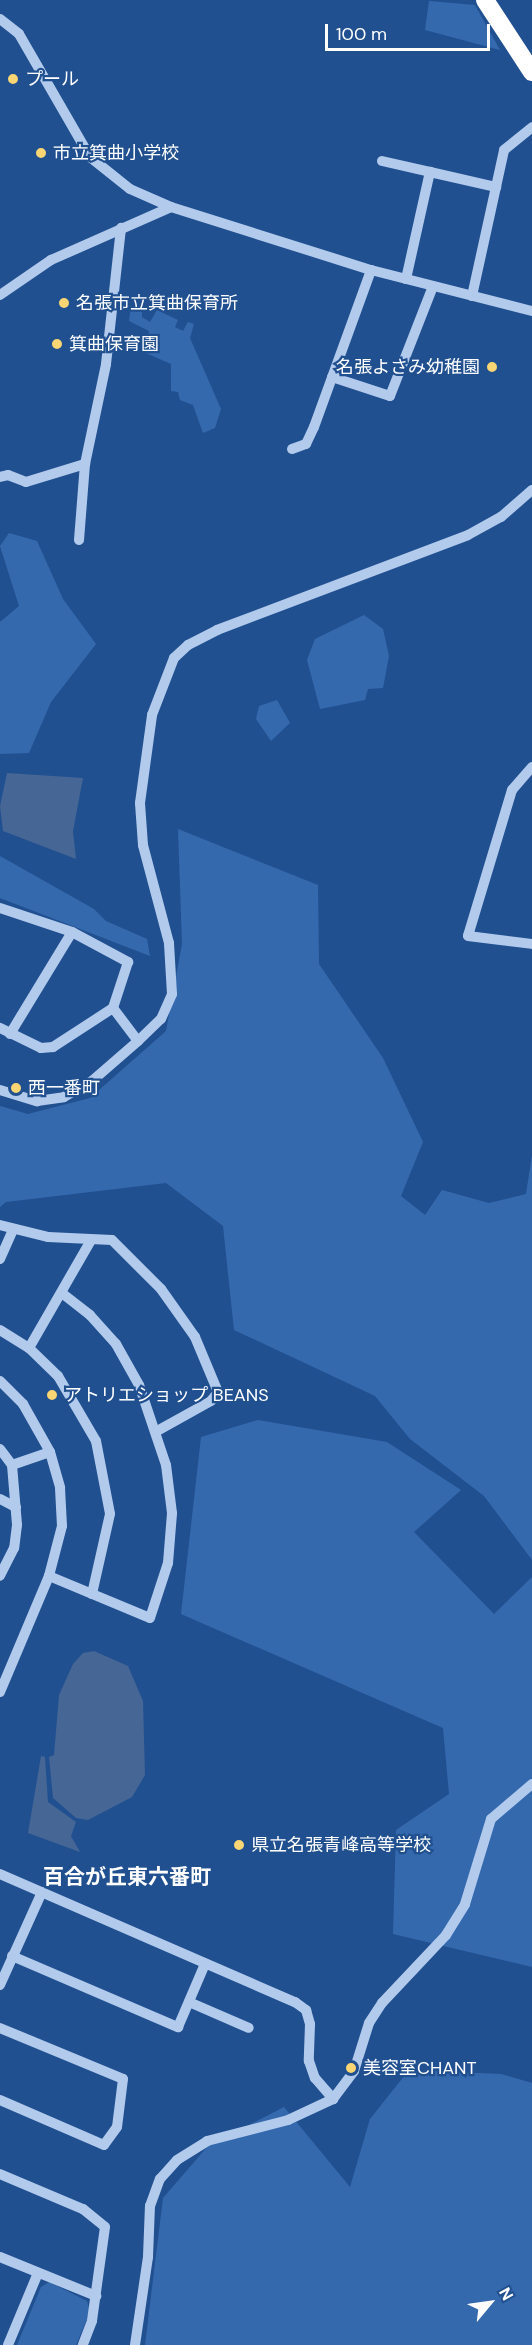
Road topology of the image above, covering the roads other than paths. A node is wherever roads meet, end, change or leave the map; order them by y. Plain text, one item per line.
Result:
1 (485, 0) edge
2 (0, 19) edge
3 (532, 72) edge
4 (532, 127) edge
5 (382, 161) dead end
6 (430, 172) junction
7 (496, 187) junction
8 (171, 207) junction
9 (121, 228) junction
10 (371, 270) junction
11 (406, 279) junction
12 (433, 286) junction
13 (0, 295) edge
14 (472, 296) junction
15 (532, 311) edge
16 (332, 377) junction
17 (292, 449) dead end
18 (85, 464) junction
19 (0, 477) edge
20 (532, 489) edge
21 (79, 540) dead end
22 (532, 767) edge
23 (1, 910) edge
24 (72, 932) junction
25 (532, 944) edge
26 (113, 1008) junction
27 (0, 1028) edge
28 (10, 1034) junction
29 (138, 1041) junction
30 (0, 1090) edge
31 (0, 1225) edge
32 (13, 1230) junction
33 (91, 1240) junction
34 (0, 1259) edge
35 (62, 1293) junction
36 (0, 1330) edge
37 (29, 1348) junction
38 (0, 1381) edge
39 (157, 1431) junction
40 (0, 1449) edge
41 (50, 1452) junction
42 (12, 1465) junction
43 (0, 1499) edge
44 (16, 1507) junction
45 (1, 1573) edge
46 (49, 1576) junction
47 (92, 1594) junction
48 (0, 1692) edge
49 (532, 1784) edge
50 (0, 1874) edge
51 (42, 1892) junction
52 (12, 1956) junction
53 (205, 1964) junction
54 (0, 1985) edge
55 (189, 2002) junction
56 (0, 2028) edge
57 (249, 2028) dead end
58 (333, 2099) junction
59 (0, 2100) edge
60 (0, 2174) edge
61 (0, 2257) edge
62 (38, 2273) junction
63 (96, 2296) junction
64 (8, 2345) edge
65 (83, 2345) edge
66 (135, 2345) edge

1 - 3 highway
2 - 8 street
4 - 7 street
5 - 6 street
6 - 7 street
6 - 11 street
7 - 14 street
8 - 9 street
8 - 10 street
9 - 13 street
9 - 18 street
10 - 11 street
10 - 16 street
11 - 12 street
12 - 14 street
12 - 16 street
14 - 15 street
16 - 17 street
18 - 19 street
18 - 21 street
20 - 29 street
22 - 25 street
23 - 24 street
24 - 26 street
24 - 28 street
26 - 28 street
26 - 29 street
27 - 28 street
29 - 30 street
31 - 32 street
32 - 33 street
32 - 34 street
33 - 35 street
33 - 39 street
35 - 37 street
35 - 39 street
36 - 37 street
37 - 47 street
38 - 41 street
39 - 47 street
40 - 42 street
41 - 42 street
41 - 46 street
42 - 44 street
43 - 44 street
44 - 45 street
46 - 47 street
46 - 48 street
49 - 58 street
50 - 51 street
51 - 52 street
51 - 53 street
52 - 54 street
52 - 55 street
53 - 55 street
53 - 58 street
55 - 57 street
56 - 59 street
58 - 66 street
60 - 63 street
61 - 62 street
62 - 63 street
62 - 64 street
63 - 65 street

